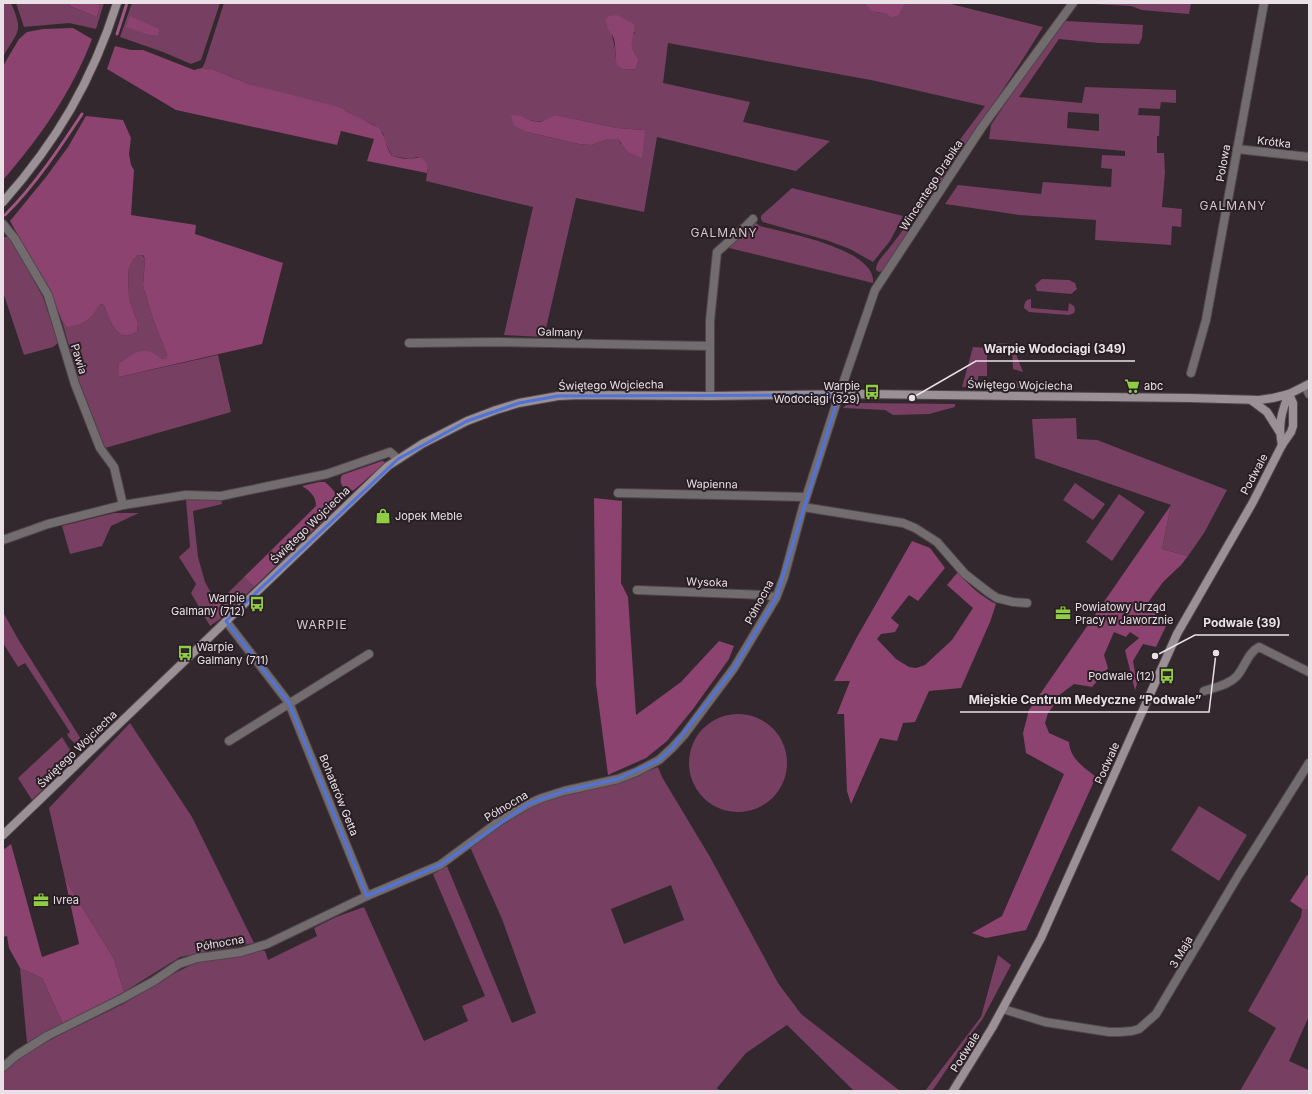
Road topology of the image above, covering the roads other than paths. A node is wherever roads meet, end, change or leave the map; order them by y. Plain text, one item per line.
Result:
1 (117, 3) edge
2 (1073, 3) edge
3 (1264, 3) edge
4 (1237, 149) junction
5 (1309, 157) edge
6 (3, 202) edge
7 (753, 219) dead end
8 (3, 224) edge
9 (409, 343) dead end
10 (710, 346) junction
11 (1191, 373) dead end
12 (1308, 388) edge
13 (1289, 394) junction
14 (839, 395) junction
15 (710, 396) junction
16 (1250, 400) junction
17 (1279, 431) junction
18 (1282, 445) junction
19 (398, 459) junction
20 (618, 493) dead end
21 (806, 497) junction
22 (123, 506) junction
23 (803, 507) junction
24 (3, 540) edge
25 (637, 590) dead end
26 (776, 598) junction
27 (1027, 603) dead end
28 (226, 621) junction
29 (369, 654) dead end
30 (1309, 672) edge
31 (1204, 691) dead end
32 (289, 703) junction
33 (229, 741) dead end
34 (1309, 763) edge
35 (3, 835) edge
36 (367, 896) junction
37 (1003, 1009) junction
38 (3, 1067) edge
39 (953, 1091) edge

1 - 6 street
2 - 14 street, Wincentego Drabika
3 - 4 street, Polowa
4 - 5 street, Krótka
4 - 11 street, Polowa
7 - 10 street
8 - 22 street, Pawia
9 - 10 street, Galmany
10 - 15 street
12 - 13 street, Świętego Wojciecha
13 - 16 street, Świętego Wojciecha
13 - 17 street
13 - 18 street, Podwale
14 - 15 street, Świętego Wojciecha
14 - 16 street, Świętego Wojciecha
14 - 21 street, Północna
15 - 19 street, Świętego Wojciecha
16 - 17 street
17 - 18 street
18 - 37 street, Podwale
19 - 22 street
19 - 28 street, Świętego Wojciecha
20 - 21 street, Wapienna
21 - 23 street, Północna
22 - 24 street
23 - 26 street, Północna
23 - 27 street
25 - 26 street, Wysoka
26 - 36 street, Północna
28 - 32 street, Bohaterów Getta
28 - 35 street, Świętego Wojciecha
29 - 32 street
30 - 31 street
32 - 33 street
32 - 36 street, Bohaterów Getta
34 - 37 street, 3 Maja
36 - 38 street, Północna
37 - 39 street, Podwale

